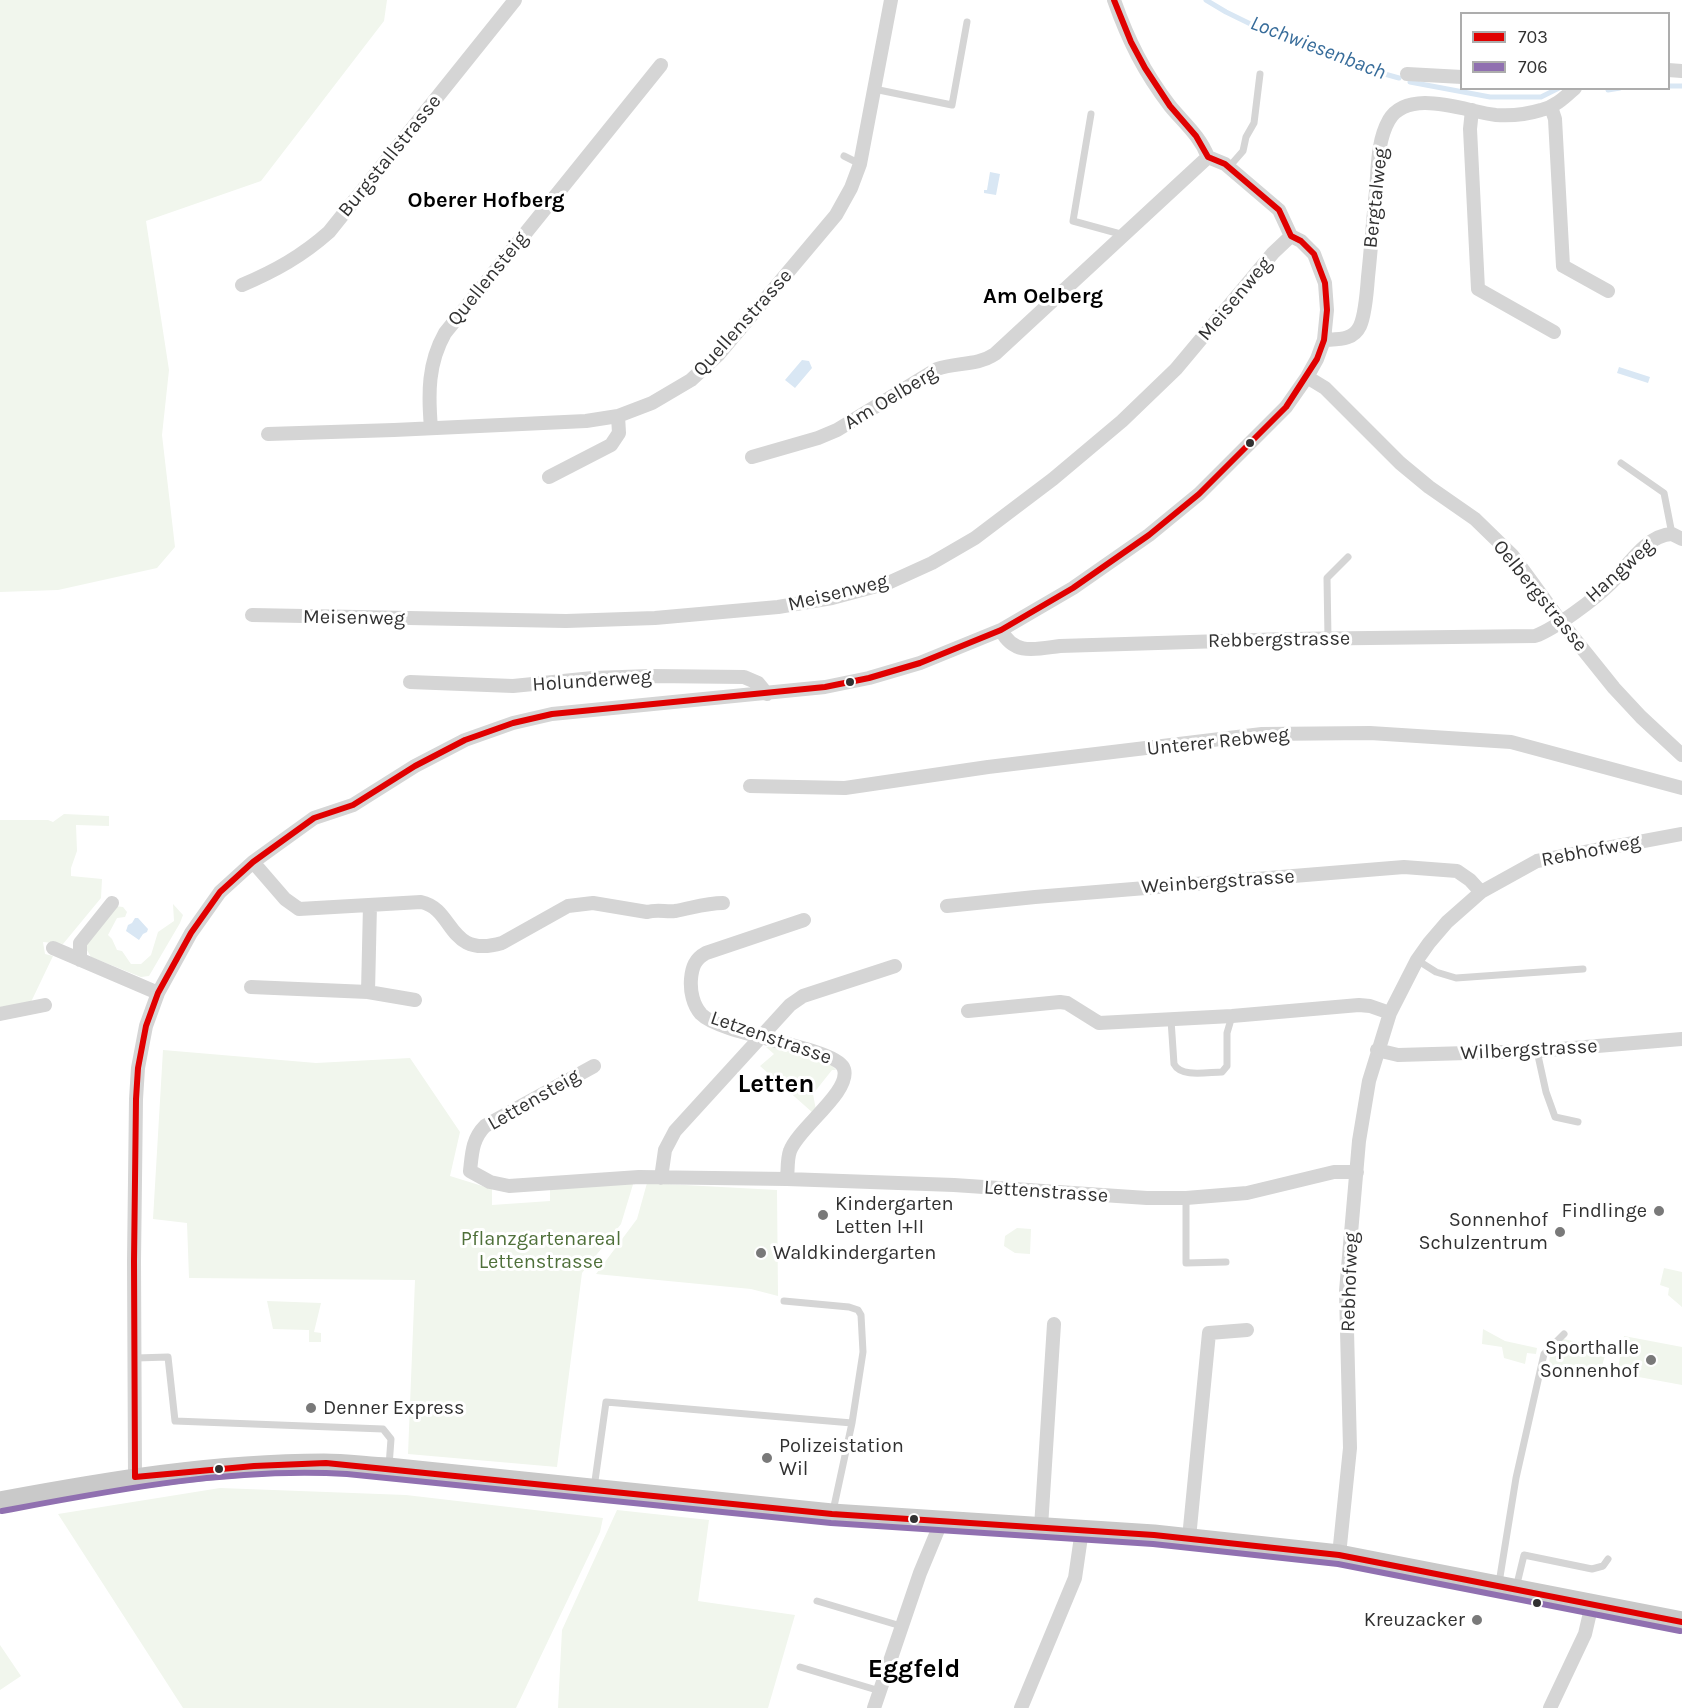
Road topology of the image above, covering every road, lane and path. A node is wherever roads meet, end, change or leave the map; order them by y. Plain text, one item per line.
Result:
1 (515, 0) edge
2 (891, 0) edge
3 (1114, 0) edge
4 (967, 22) dead end
5 (661, 65) dead end
6 (1260, 74) dead end
7 (1407, 74) dead end
8 (1460, 76) edge
9 (874, 89) junction
10 (1572, 90) edge
11 (1551, 107) junction
12 (1472, 110) junction
13 (1091, 114) dead end
14 (844, 156) dead end
15 (1208, 158) junction
16 (860, 164) junction
17 (1229, 167) junction
18 (1124, 235) junction
19 (1291, 236) junction
20 (242, 285) dead end
21 (1608, 291) dead end
22 (1554, 332) dead end
23 (1323, 339) junction
24 (1307, 377) junction
25 (618, 416) junction
26 (431, 428) junction
27 (268, 434) dead end
28 (752, 457) dead end
29 (1621, 463) dead end
30 (549, 477) dead end
31 (1677, 536) edge
32 (1348, 557) dead end
33 (252, 615) dead end
34 (1561, 621) junction
35 (1001, 630) junction
36 (1328, 638) junction
37 (411, 682) dead end
38 (766, 694) junction
39 (1682, 755) edge
40 (750, 786) dead end
41 (1682, 788) edge
42 (1682, 834) edge
43 (253, 862) junction
44 (1481, 892) junction
45 (112, 903) dead end
46 (723, 903) dead end
47 (370, 905) junction
48 (947, 906) dead end
49 (804, 920) dead end
50 (53, 948) dead end
51 (80, 960) junction
52 (1417, 960) junction
53 (895, 966) dead end
54 (1583, 969) dead end
55 (251, 987) dead end
56 (368, 992) junction
57 (158, 993) junction
58 (415, 1000) dead end
59 (45, 1005) dead end
60 (968, 1011) dead end
61 (1390, 1013) junction
62 (0, 1014) edge
63 (1232, 1016) junction
64 (1171, 1020) junction
65 (761, 1038) junction
66 (1682, 1040) edge
67 (1377, 1050) junction
68 (1537, 1052) junction
69 (594, 1066) dead end
70 (1578, 1122) dead end
71 (470, 1171) joint
72 (1357, 1172) junction
73 (661, 1178) junction
74 (787, 1179) junction
75 (1186, 1198) junction
76 (1226, 1262) dead end
77 (784, 1301) dead end
78 (1054, 1324) dead end
79 (1247, 1330) dead end
80 (1564, 1334) dead end
81 (136, 1358) junction
82 (852, 1423) junction
83 (388, 1468) junction
84 (135, 1478) junction
85 (594, 1489) junction
86 (0, 1502) edge
87 (832, 1514) junction
88 (942, 1520) junction
89 (1041, 1527) junction
90 (1082, 1530) junction
91 (1189, 1538) junction
92 (1340, 1555) junction
93 (1608, 1559) dead end
94 (1507, 1588) junction
95 (817, 1601) dead end
96 (1592, 1604) junction
97 (1682, 1622) edge
98 (901, 1626) junction
99 (800, 1667) dead end
100 (880, 1691) junction
101 (1556, 1706) edge
102 (874, 1708) edge
103 (1021, 1708) edge

1 - 20 street, Burgstallstrasse
2 - 9 street, Quellenstrasse
3 - 15 street
4 - 9 lane
5 - 26 street, Quellensteig
6 - 17 lane
7 - 8 street
9 - 16 street, Quellenstrasse
10 - 11 street, Bergtalweg
11 - 12 street, Bergtalweg
11 - 21 street
12 - 22 street
12 - 23 street, Bergtalweg
13 - 18 lane
14 - 16 lane
15 - 17 street
15 - 18 street, Am Oelberg
16 - 25 street, Quellenstrasse
17 - 19 street
18 - 28 street, Am Oelberg
19 - 23 street
19 - 33 street, Meisenweg
23 - 24 street
24 - 34 street, Oelbergstrasse
24 - 35 street
25 - 26 street, Quellenstrasse
25 - 30 street
26 - 27 street, Quellenstrasse
29 - 31 lane
31 - 34 street, Hangweg
32 - 36 lane
34 - 36 street, Rebbergstrasse
34 - 39 street, Oelbergstrasse
35 - 36 street, Rebbergstrasse
35 - 38 street
37 - 38 street, Holunderweg
38 - 43 street
40 - 41 street, Unterer Rebweg
42 - 44 street, Rebhofweg
43 - 47 street
43 - 57 street
44 - 48 street, Weinbergstrasse
44 - 52 street, Rebhofweg
45 - 51 street
46 - 47 street
47 - 56 street
49 - 65 street, Letzenstrasse
50 - 51 street
51 - 57 street
52 - 54 lane
52 - 61 street, Rebhofweg
53 - 65 street
55 - 56 street
56 - 58 street
57 - 81 street
59 - 62 street
60 - 64 street
61 - 63 street
61 - 67 street, Rebhofweg
63 - 64 street
63 - 64 lane
65 - 73 street
65 - 74 street, Letzenstrasse
66 - 68 street, Wilbergstrasse
67 - 68 street, Wilbergstrasse
67 - 72 street, Rebhofweg
68 - 70 lane
69 - 71 street, Lettensteig
71 - 73 street, Lettenstrasse
72 - 75 street, Lettenstrasse
72 - 92 street, Rebhofweg
73 - 74 street, Lettenstrasse
74 - 75 street, Lettenstrasse
75 - 76 lane
77 - 82 lane
78 - 89 street
79 - 91 street
80 - 94 lane
81 - 83 lane
81 - 84 street
82 - 85 lane
82 - 87 lane
83 - 84 main road
83 - 85 main road
84 - 86 main road
85 - 87 main road
87 - 88 main road
88 - 89 main road
88 - 98 street
89 - 90 main road
90 - 91 main road
90 - 103 street
91 - 92 main road
92 - 94 main road
93 - 94 lane
94 - 96 main road
95 - 98 lane
96 - 97 main road
96 - 101 street
98 - 100 street
99 - 100 lane
100 - 102 street

